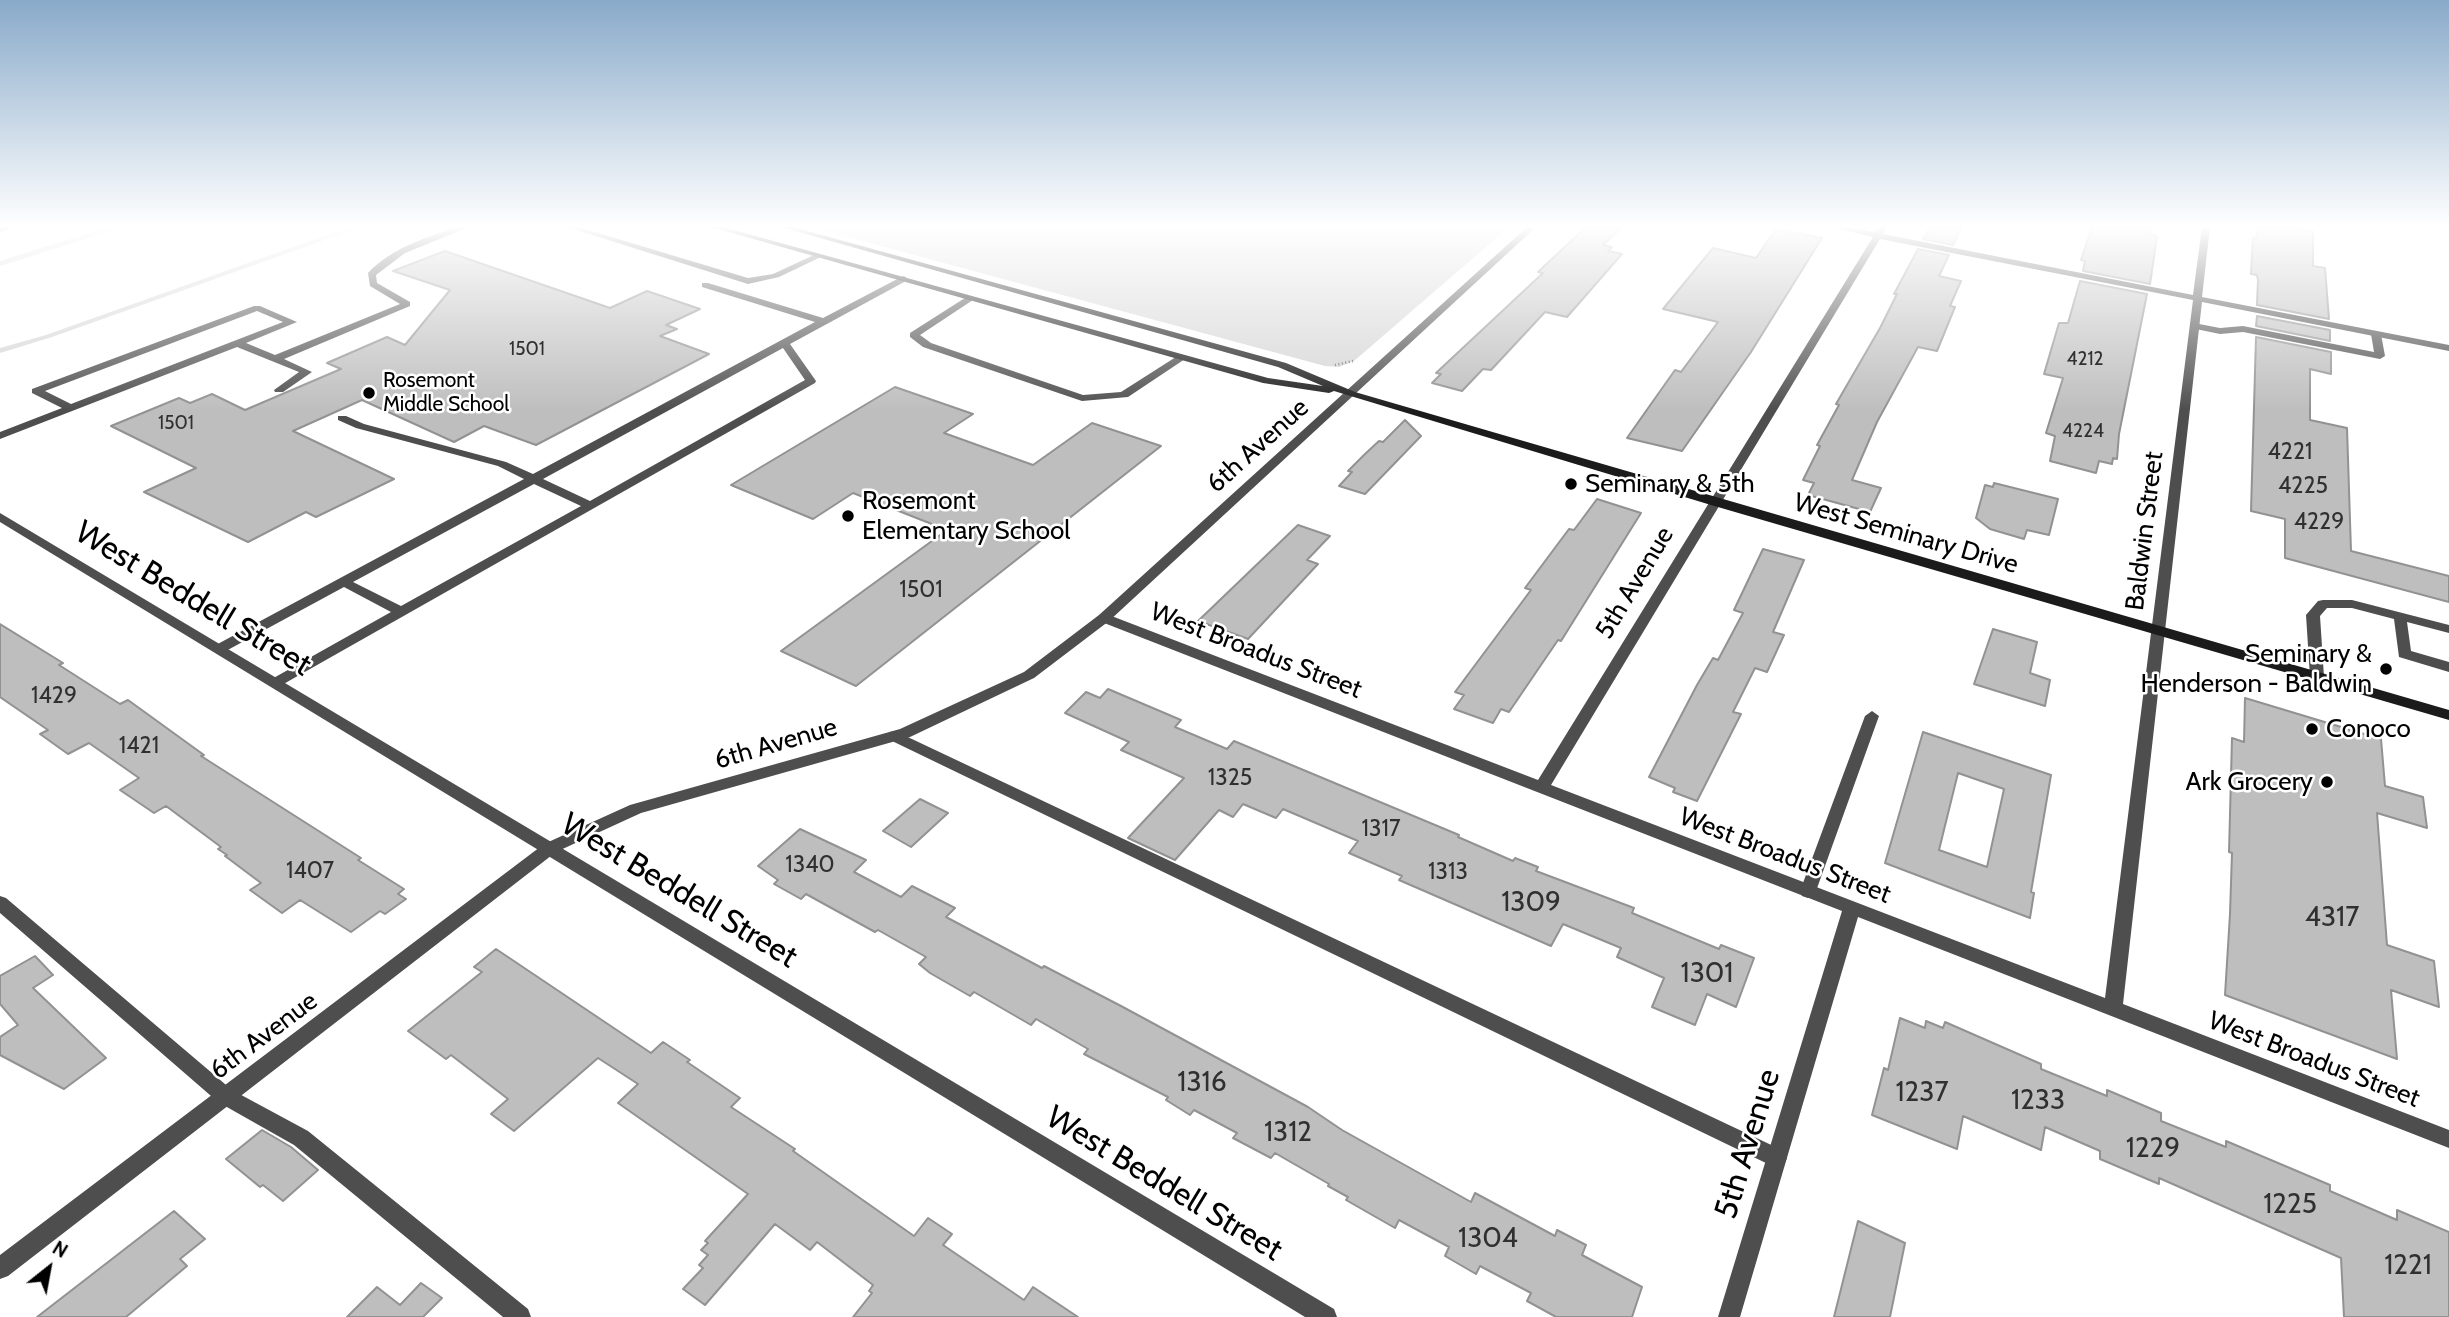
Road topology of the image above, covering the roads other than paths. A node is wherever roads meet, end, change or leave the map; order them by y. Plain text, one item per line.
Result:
1 (381, 288) edge
2 (716, 288) edge
3 (886, 288) edge
4 (937, 288) edge
5 (1012, 288) edge
6 (1465, 288) edge
7 (1845, 288) edge
8 (2148, 288) edge
9 (2198, 288) edge
10 (971, 298) junction
11 (2197, 299) junction
12 (824, 322) junction
13 (2194, 326) junction
14 (2376, 334) junction
15 (237, 343) junction
16 (785, 344) junction
17 (2449, 348) edge
18 (1183, 357) junction
19 (275, 359) junction
20 (279, 390) dead end
21 (1351, 394) junction
22 (70, 408) junction
23 (342, 418) dead end
24 (0, 436) edge
25 (535, 480) junction
26 (1715, 502) junction
27 (591, 506) junction
28 (2, 520) edge
29 (344, 582) junction
30 (401, 612) junction
31 (2400, 616) junction
32 (1104, 618) junction
33 (2449, 629) edge
34 (2158, 631) junction
35 (219, 649) junction
36 (2449, 667) edge
37 (2318, 677) junction
38 (275, 683) junction
39 (2449, 715) edge
40 (1872, 716) dead end
41 (895, 736) junction
42 (1541, 788) junction
43 (550, 848) junction
44 (1808, 891) junction
45 (0, 903) edge
46 (1852, 908) junction
47 (2113, 1009) junction
48 (225, 1096) junction
49 (2449, 1139) edge
50 (1777, 1158) junction
51 (0, 1268) edge
52 (520, 1317) edge
53 (1326, 1317) edge
54 (1729, 1317) edge

1 - 19 street
2 - 12 street
3 - 12 street
4 - 10 main road, West Seminary Drive
5 - 21 main road, West Seminary Drive
6 - 21 street, 6th Avenue
7 - 26 street, 5th Avenue
8 - 11 street
9 - 11 street, Baldwin Street
10 - 18 main road, West Seminary Drive
10 - 18 street
11 - 13 street, Baldwin Street
11 - 14 street
12 - 16 street
13 - 14 street
13 - 34 street, Baldwin Street
14 - 17 street
15 - 19 street
15 - 22 street
15 - 22 street
16 - 25 street
16 - 27 street
18 - 21 main road, West Seminary Drive
19 - 20 street
21 - 26 main road, West Seminary Drive
21 - 32 street, 6th Avenue
22 - 24 street
23 - 25 street
25 - 27 street
25 - 29 street
26 - 34 main road, West Seminary Drive
26 - 42 street, 5th Avenue
27 - 30 street
28 - 35 street, West Beddell Street
29 - 30 street
29 - 35 street
30 - 38 street
31 - 33 street
31 - 36 street
31 - 37 street
32 - 41 street, 6th Avenue
32 - 42 street, West Broadus Street
34 - 37 main road, West Seminary Drive
34 - 47 street, Baldwin Street
35 - 38 street, West Beddell Street
37 - 39 main road, West Seminary Drive
38 - 43 street, West Beddell Street
40 - 44 street
41 - 43 street, 6th Avenue
41 - 50 street
42 - 44 street, West Broadus Street
43 - 48 street, 6th Avenue
43 - 53 street, West Beddell Street
44 - 46 street, West Broadus Street
45 - 48 street
46 - 47 street, West Broadus Street
46 - 50 street, 5th Avenue
47 - 49 street, West Broadus Street
48 - 51 street, 6th Avenue
48 - 52 street
50 - 54 street, 5th Avenue

